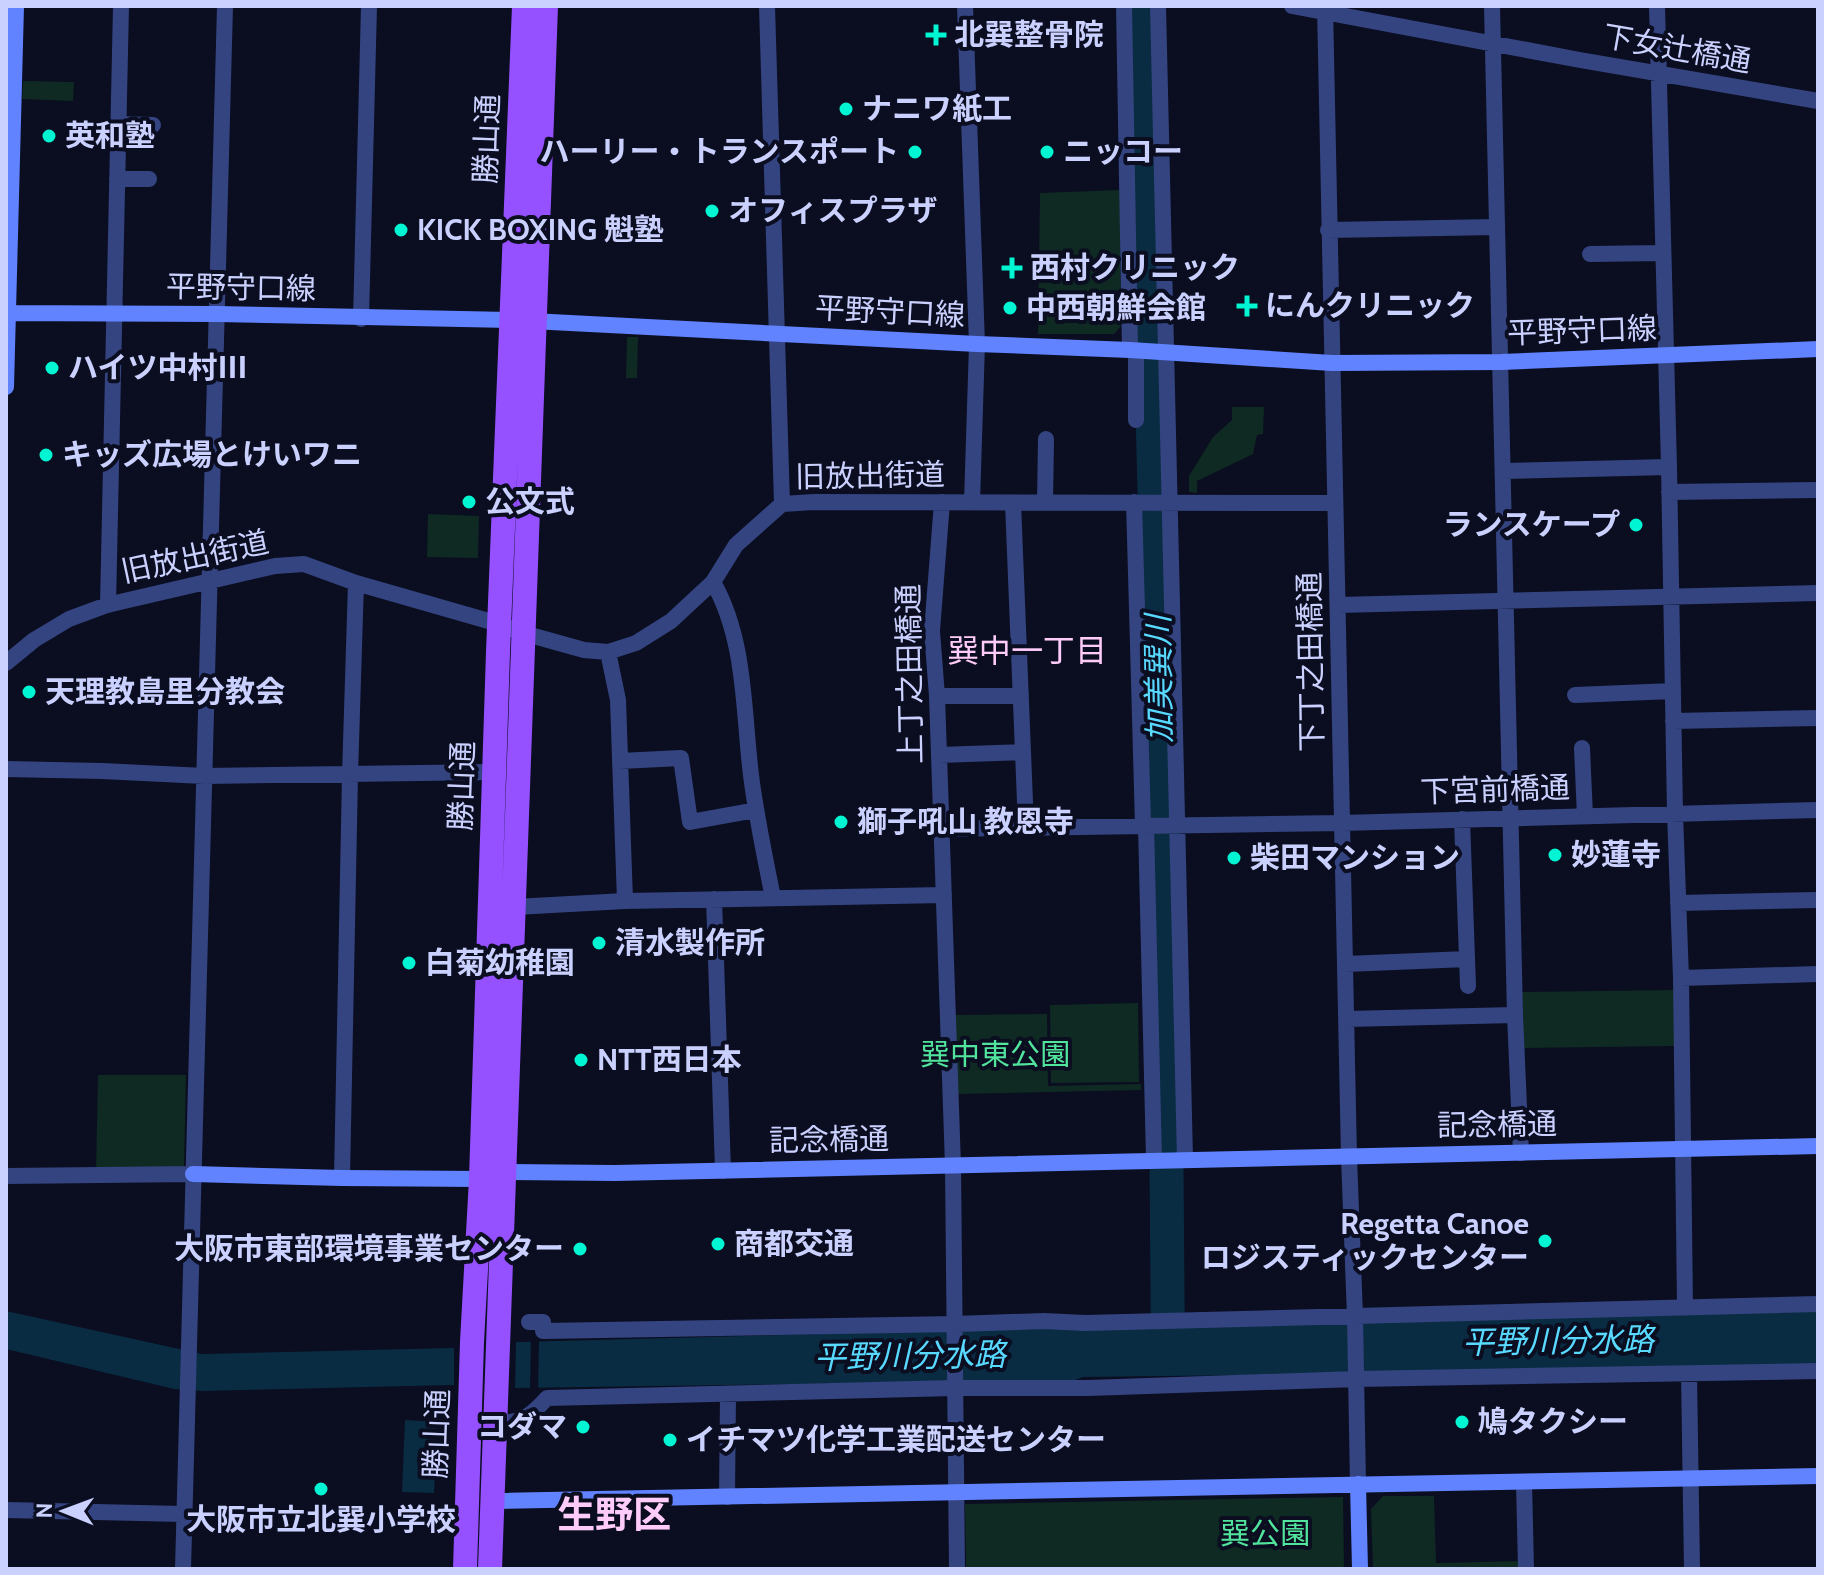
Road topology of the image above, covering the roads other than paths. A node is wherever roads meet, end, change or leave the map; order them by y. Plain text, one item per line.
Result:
1 (16, 6) edge
2 (121, 6) edge
3 (225, 6) edge
4 (369, 6) edge
5 (524, 6) edge
6 (546, 6) edge
7 (767, 6) edge
8 (965, 6) edge
9 (1124, 6) edge
10 (1158, 6) edge
11 (1292, 6) edge
12 (1492, 6) edge
13 (1657, 6) edge
14 (1325, 9) edge
15 (1492, 44) junction
16 (1658, 73) junction
17 (10, 82) edge
18 (1818, 101) edge
19 (118, 124) junction
20 (153, 125) dead end
21 (117, 179) junction
22 (149, 179) dead end
23 (1497, 227) junction
24 (1328, 230) junction
25 (1663, 253) junction
26 (1590, 254) dead end
27 (7, 313) edge
28 (114, 314) junction
29 (216, 314) junction
30 (361, 319) junction
31 (524, 321) junction
32 (776, 333) junction
33 (977, 344) junction
34 (1818, 349) edge
35 (1147, 351) junction
36 (1665, 356) junction
37 (1501, 362) junction
38 (1332, 363) junction
39 (6, 387) edge
40 (1136, 420) dead end
41 (1046, 439) dead end
42 (1669, 467) junction
43 (1503, 471) junction
44 (1818, 490) edge
45 (1669, 492) junction
46 (942, 502) junction
47 (972, 502) junction
48 (1136, 502) junction
49 (1166, 502) junction
50 (1013, 503) junction
51 (1045, 503) junction
52 (1335, 503) junction
53 (782, 504) junction
54 (713, 582) junction
55 (208, 583) junction
56 (356, 583) junction
57 (1818, 593) edge
58 (1671, 597) junction
59 (1506, 601) junction
60 (108, 605) junction
61 (1338, 605) junction
62 (499, 624) junction
63 (523, 633) junction
64 (608, 652) junction
65 (6, 663) edge
66 (1673, 691) junction
67 (1575, 695) dead end
68 (937, 696) junction
69 (1021, 696) junction
70 (1818, 718) edge
71 (1673, 721) junction
72 (1582, 748) dead end
73 (1023, 752) junction
74 (939, 755) junction
75 (620, 761) junction
76 (6, 769) edge
77 (494, 772) junction
78 (350, 775) junction
79 (204, 776) junction
80 (756, 810) junction
81 (1818, 810) edge
82 (1675, 813) junction
83 (1585, 816) junction
84 (1510, 818) junction
85 (1462, 819) junction
86 (1342, 823) junction
87 (1146, 825) junction
88 (1175, 825) junction
89 (1026, 827) junction
90 (942, 829) junction
91 (944, 895) junction
92 (773, 898) junction
93 (714, 899) junction
94 (1818, 900) edge
95 (625, 901) junction
96 (1678, 903) junction
97 (515, 907) junction
98 (1467, 959) junction
99 (1346, 964) junction
100 (1818, 974) edge
101 (1681, 978) junction
102 (1468, 986) dead end
103 (1515, 1015) junction
104 (1347, 1019) junction
105 (1818, 1146) edge
106 (1683, 1149) junction
107 (1521, 1153) junction
108 (1349, 1157) junction
109 (1181, 1159) junction
110 (1157, 1160) junction
111 (953, 1166) junction
112 (723, 1171) junction
113 (193, 1174) junction
114 (493, 1175) junction
115 (6, 1176) edge
116 (342, 1178) junction
117 (1818, 1304) edge
118 (1685, 1307) junction
119 (1355, 1317) junction
120 (529, 1322) dead end
121 (955, 1326) junction
122 (1818, 1371) edge
123 (1689, 1374) junction
124 (1356, 1379) junction
125 (956, 1387) junction
126 (728, 1394) junction
127 (494, 1423) junction
128 (1818, 1476) edge
129 (1689, 1480) junction
130 (1524, 1482) junction
131 (1358, 1484) junction
132 (956, 1493) junction
133 (727, 1497) junction
134 (492, 1501) junction
135 (6, 1510) edge
136 (184, 1514) junction
137 (183, 1569) edge
138 (465, 1569) edge
139 (490, 1569) edge
140 (957, 1569) edge
141 (1360, 1569) edge
142 (1526, 1569) edge
143 (1692, 1569) edge

1 - 17 street
2 - 19 street
3 - 29 street
4 - 30 street
5 - 31 main road, 勝山通
6 - 31 main road, 勝山通
7 - 32 street
8 - 33 street
9 - 35 street
10 - 35 street
11 - 14 street, 下女辻橋通
12 - 15 street
13 - 16 street
14 - 15 street, 下女辻橋通
14 - 24 street, 下丁之田橋通
15 - 16 street, 下女辻橋通
15 - 23 street
16 - 18 street, 下女辻橋通
16 - 25 street
17 - 27 street
19 - 20 street
19 - 21 street
21 - 22 street
21 - 28 street
23 - 24 street
23 - 37 street
24 - 38 street, 下丁之田橋通
25 - 26 street
25 - 36 street
27 - 28 street, 平野守口線
27 - 39 street
28 - 29 street, 平野守口線
28 - 60 street
29 - 30 street, 平野守口線
29 - 55 street
30 - 31 street, 平野守口線
31 - 32 street, 平野守口線
31 - 62 main road, 勝山通
31 - 63 main road, 勝山通
32 - 33 street, 平野守口線
32 - 53 street
33 - 35 street, 平野守口線
33 - 47 street
34 - 36 street, 平野守口線
35 - 38 street, 平野守口線
35 - 40 street
35 - 49 street
36 - 37 street, 平野守口線
36 - 42 street
37 - 38 street, 平野守口線
37 - 43 street
38 - 52 street, 下丁之田橋通
41 - 51 street
42 - 43 street
42 - 45 street
43 - 59 street
44 - 45 street
45 - 58 street
46 - 47 street, 旧放出街道
46 - 53 street, 旧放出街道
46 - 68 street, 上丁之田橋通
47 - 50 street, 旧放出街道
48 - 49 street, 旧放出街道
48 - 51 street, 旧放出街道
48 - 87 street
49 - 52 street
49 - 88 street
50 - 51 street, 旧放出街道
50 - 69 street
52 - 61 street, 下丁之田橋通
53 - 54 street, 旧放出街道
54 - 64 street, 旧放出街道
54 - 80 street
55 - 56 street, 旧放出街道
55 - 60 street, 旧放出街道
55 - 79 street
56 - 62 street, 旧放出街道
56 - 78 street
57 - 58 street
58 - 59 street
58 - 66 street
59 - 61 street
59 - 84 street
60 - 65 street, 旧放出街道
61 - 86 street, 下丁之田橋通
62 - 63 street, 旧放出街道
62 - 77 main road, 勝山通
63 - 64 street
63 - 97 main road, 勝山通
64 - 75 street
66 - 67 street
66 - 71 street
68 - 69 street
68 - 74 street, 上丁之田橋通
69 - 73 street
70 - 71 street
71 - 82 street
72 - 83 street
73 - 74 street
73 - 89 street
74 - 90 street, 上丁之田橋通
75 - 80 street
75 - 95 street
76 - 79 street
77 - 78 street
77 - 114 main road, 勝山通
78 - 79 street
78 - 116 street
79 - 113 street
80 - 92 street
81 - 82 street, 下宮前橋通
82 - 83 street, 下宮前橋通
82 - 96 street
83 - 84 street, 下宮前橋通
84 - 85 street, 下宮前橋通
84 - 103 street
85 - 86 street, 下宮前橋通
85 - 98 street
86 - 88 street, 下宮前橋通
86 - 99 street, 下丁之田橋通
87 - 88 street, 下宮前橋通
87 - 89 street
87 - 110 street
88 - 109 street
89 - 90 street
90 - 91 street, 上丁之田橋通
91 - 92 street
91 - 111 street, 上丁之田橋通
92 - 93 street
93 - 95 street
93 - 112 street
94 - 96 street
95 - 97 street
96 - 101 street
97 - 114 main road, 勝山通
98 - 99 street
98 - 102 street
99 - 104 street, 下丁之田橋通
100 - 101 street
101 - 106 street
103 - 104 street
103 - 107 street
104 - 108 street, 下丁之田橋通
105 - 106 street, 記念橋通
106 - 107 street, 記念橋通
106 - 118 street
107 - 108 street, 記念橋通
108 - 109 street, 記念橋通
108 - 119 street, 下丁之田橋通
109 - 110 street, 記念橋通
110 - 111 street, 記念橋通
111 - 112 street, 記念橋通
111 - 121 street, 上丁之田橋通
112 - 114 street, 記念橋通
113 - 115 street
113 - 116 street, 記念橋通
113 - 136 street
114 - 116 street, 記念橋通
114 - 127 main road, 勝山通
114 - 138 main road, 勝山通
117 - 118 street
118 - 119 street
119 - 121 street
119 - 124 street, 下丁之田橋通
120 - 121 street
121 - 125 street, 上丁之田橋通
122 - 123 street
123 - 124 street
123 - 129 street
124 - 125 street
124 - 131 street
125 - 126 street
125 - 132 street
126 - 127 street
126 - 133 street
127 - 134 main road, 勝山通
128 - 129 street
129 - 130 street
129 - 143 street
130 - 131 street
130 - 142 street
131 - 132 street
131 - 141 street
132 - 133 street
132 - 140 street
133 - 134 street
134 - 139 main road, 勝山通
135 - 136 street
136 - 137 street

